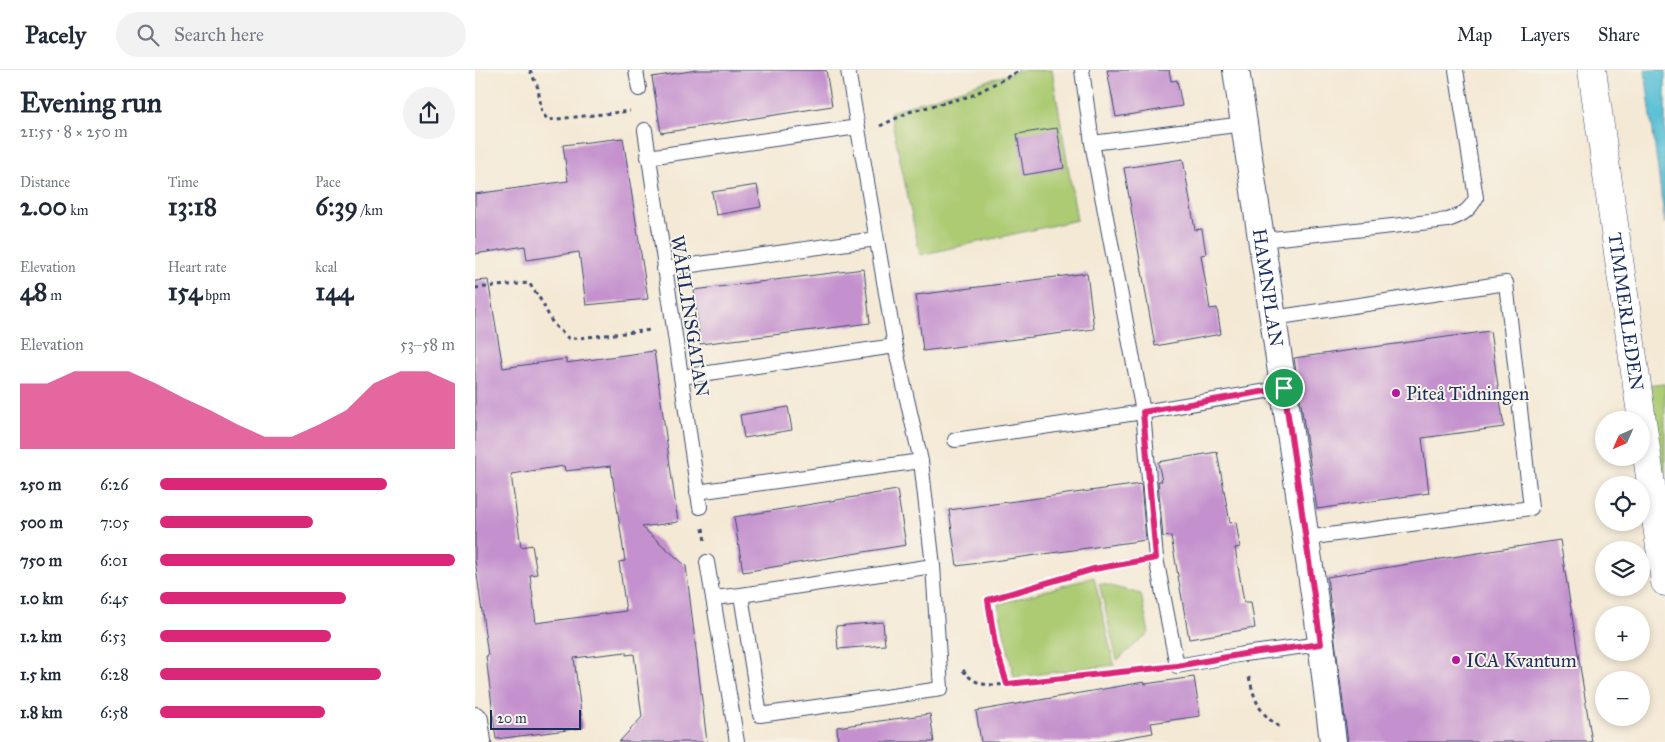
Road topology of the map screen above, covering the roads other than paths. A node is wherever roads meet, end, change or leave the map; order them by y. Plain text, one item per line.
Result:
1 (636, 70) edge
2 (848, 70) edge
3 (1082, 70) edge
4 (1236, 70) edge
5 (1456, 70) edge
6 (1592, 70) edge
7 (639, 89) dead end
8 (1244, 124) junction
9 (857, 127) junction
10 (645, 130) dead end
11 (1092, 143) junction
12 (648, 157) junction
13 (876, 239) junction
14 (1262, 240) junction
15 (664, 269) junction
16 (1273, 318) junction
17 (895, 346) junction
18 (681, 377) junction
19 (1284, 388) junction
20 (1143, 412) junction
21 (955, 440) dead end
22 (921, 461) junction
23 (697, 492) junction
24 (700, 507) road end
25 (1306, 538) junction
26 (707, 562) road end
27 (933, 566) junction
28 (1665, 582) edge
29 (741, 595) junction
30 (713, 598) junction
31 (1321, 644) junction
32 (475, 720) edge
33 (1328, 741) edge
34 (478, 742) edge
35 (737, 742) edge

1 - 7 lane
2 - 9 lane
3 - 11 lane
4 - 8 street, HAMNPLAN
5 - 14 lane
6 - 28 main road, TIMMERLEDEN
8 - 11 lane
8 - 14 street, HAMNPLAN
9 - 12 lane
9 - 13 lane
10 - 12 lane, WÅHLINSGATAN
11 - 20 lane
12 - 15 lane, WÅHLINSGATAN
13 - 15 lane
13 - 17 lane
14 - 16 street, HAMNPLAN
15 - 18 lane, WÅHLINSGATAN
16 - 19 street, HAMNPLAN
16 - 25 lane
17 - 18 lane
17 - 22 lane
18 - 23 lane, WÅHLINSGATAN
19 - 20 lane
19 - 25 street, HAMNPLAN
20 - 21 lane
20 - 31 lane
22 - 23 lane
22 - 27 lane
23 - 24 lane, WÅHLINSGATAN
25 - 31 street, HAMNPLAN
26 - 30 lane
27 - 29 lane
27 - 29 lane
29 - 30 lane
30 - 35 lane
31 - 33 street, HAMNPLAN
32 - 34 street

